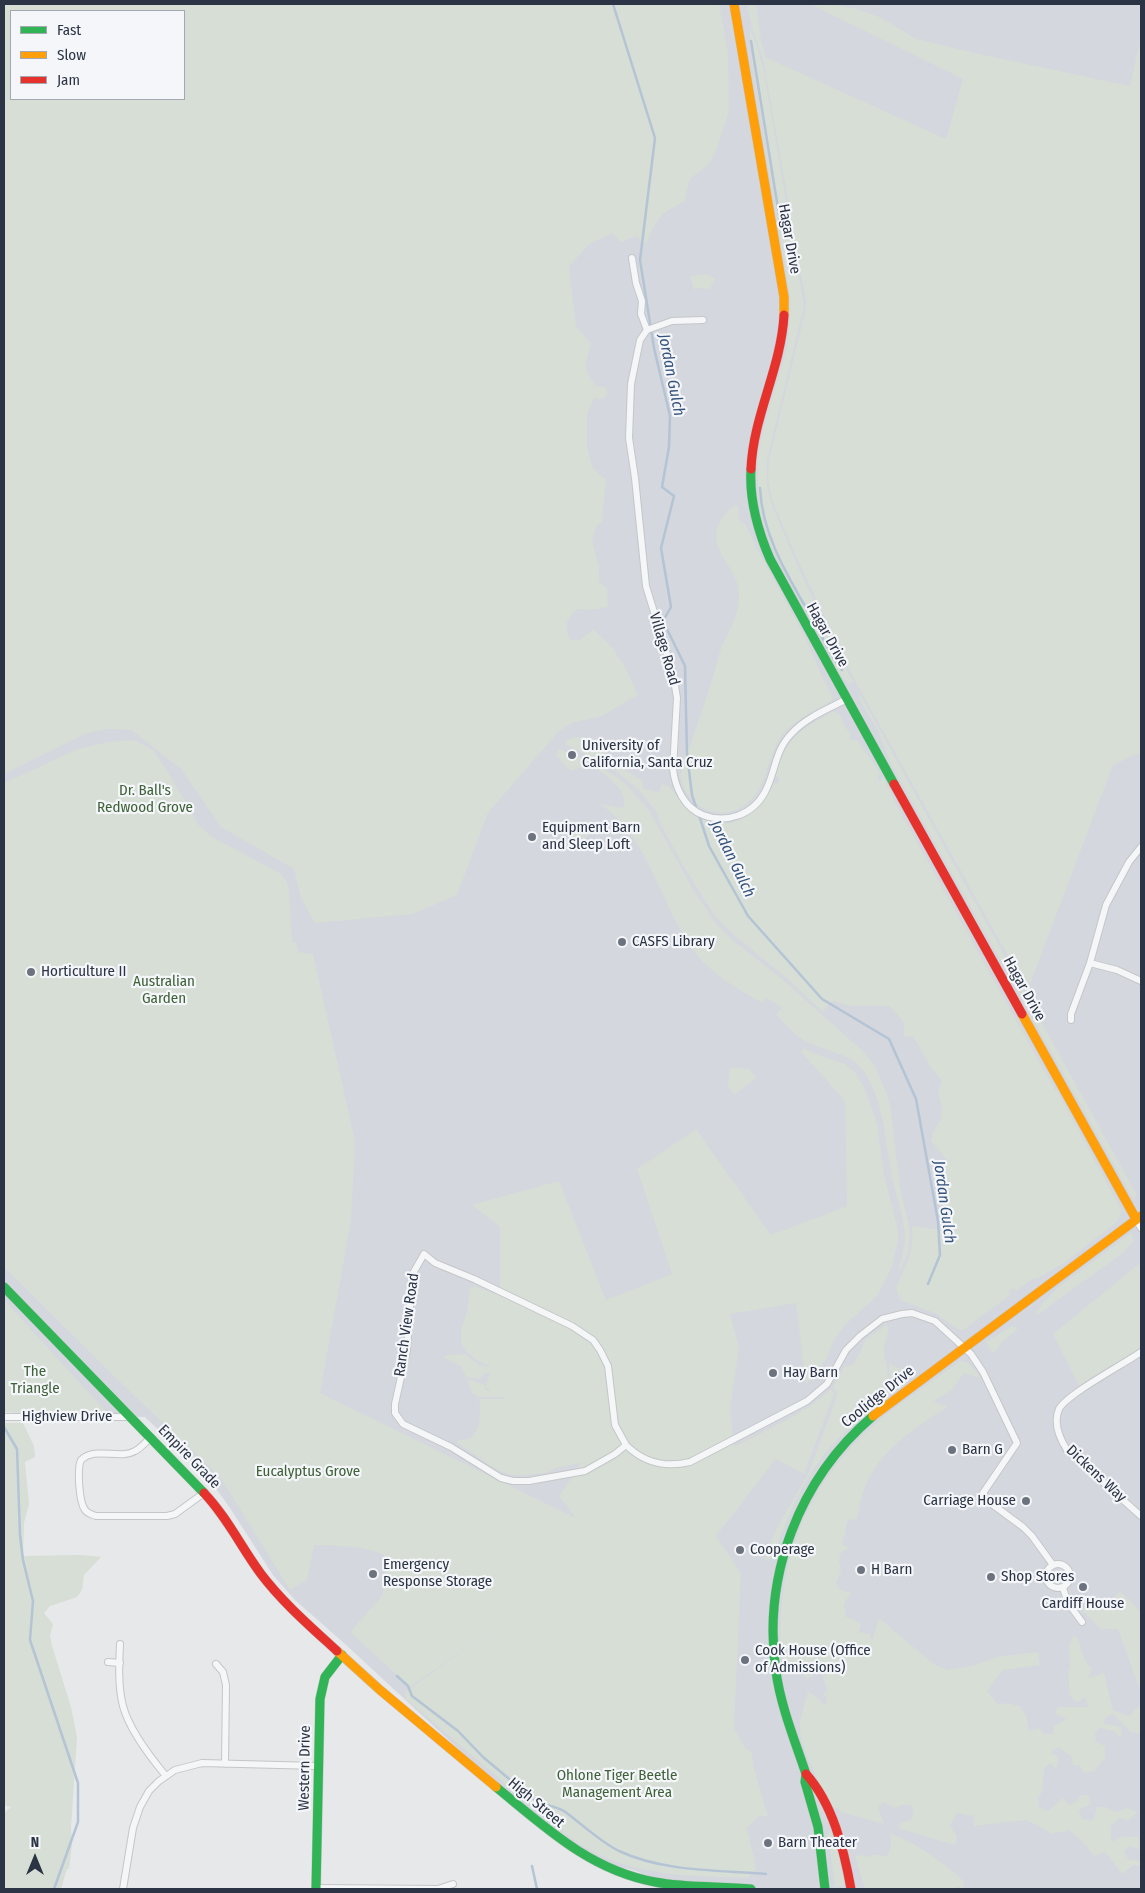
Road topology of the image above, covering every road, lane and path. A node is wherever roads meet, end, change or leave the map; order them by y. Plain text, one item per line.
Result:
1 (736, 5) edge
2 (632, 258) dead end
3 (703, 320) dead end
4 (647, 330) junction
5 (847, 699) junction
6 (1141, 847) edge
7 (1090, 963) junction
8 (1141, 981) edge
9 (1071, 1020) dead end
10 (1139, 1217) edge
11 (1141, 1228) edge
12 (4, 1287) edge
13 (964, 1347) junction
14 (1141, 1352) edge
15 (4, 1417) edge
16 (130, 1417) junction
17 (151, 1437) junction
18 (626, 1445) junction
19 (204, 1493) junction
20 (1141, 1516) edge
21 (1053, 1565) junction
22 (1063, 1588) junction
23 (1082, 1622) dead end
24 (120, 1644) dead end
25 (342, 1655) junction
26 (108, 1662) dead end
27 (120, 1663) junction
28 (216, 1664) dead end
29 (225, 1764) junction
30 (318, 1766) junction
31 (806, 1774) junction
32 (166, 1776) junction
33 (453, 1884) dead end
34 (123, 1889) edge
35 (316, 1889) edge
36 (747, 1889) edge
37 (825, 1889) edge
38 (851, 1889) edge

1 - 5 main road, Hagar Drive
2 - 4 street
3 - 4 street
4 - 5 street, Village Road
5 - 10 main road, Hagar Drive
6 - 7 street
7 - 8 street
7 - 9 street
10 - 11 street
10 - 13 main road, Coolidge Drive
12 - 16 main road, Empire Grade
13 - 18 street, Ranch View Road
13 - 21 street, Ranch View Road
13 - 31 main road, Coolidge Drive
14 - 20 street, Dickens Way
15 - 16 street, Highview Drive
16 - 17 main road, Empire Grade
17 - 19 main road, Empire Grade
17 - 19 street
18 - 18 street, Ranch View Road
19 - 25 main road, Empire Grade
21 - 22 street
21 - 22 street
22 - 23 street
24 - 27 street
25 - 30 main road, Western Drive
25 - 36 main road, High Street
26 - 27 street
27 - 32 street
28 - 29 street
29 - 30 street
29 - 32 street
30 - 35 main road, Western Drive
31 - 37 main road, Coolidge Drive
31 - 38 main road, Coolidge Drive
32 - 34 street
33 - 35 street

